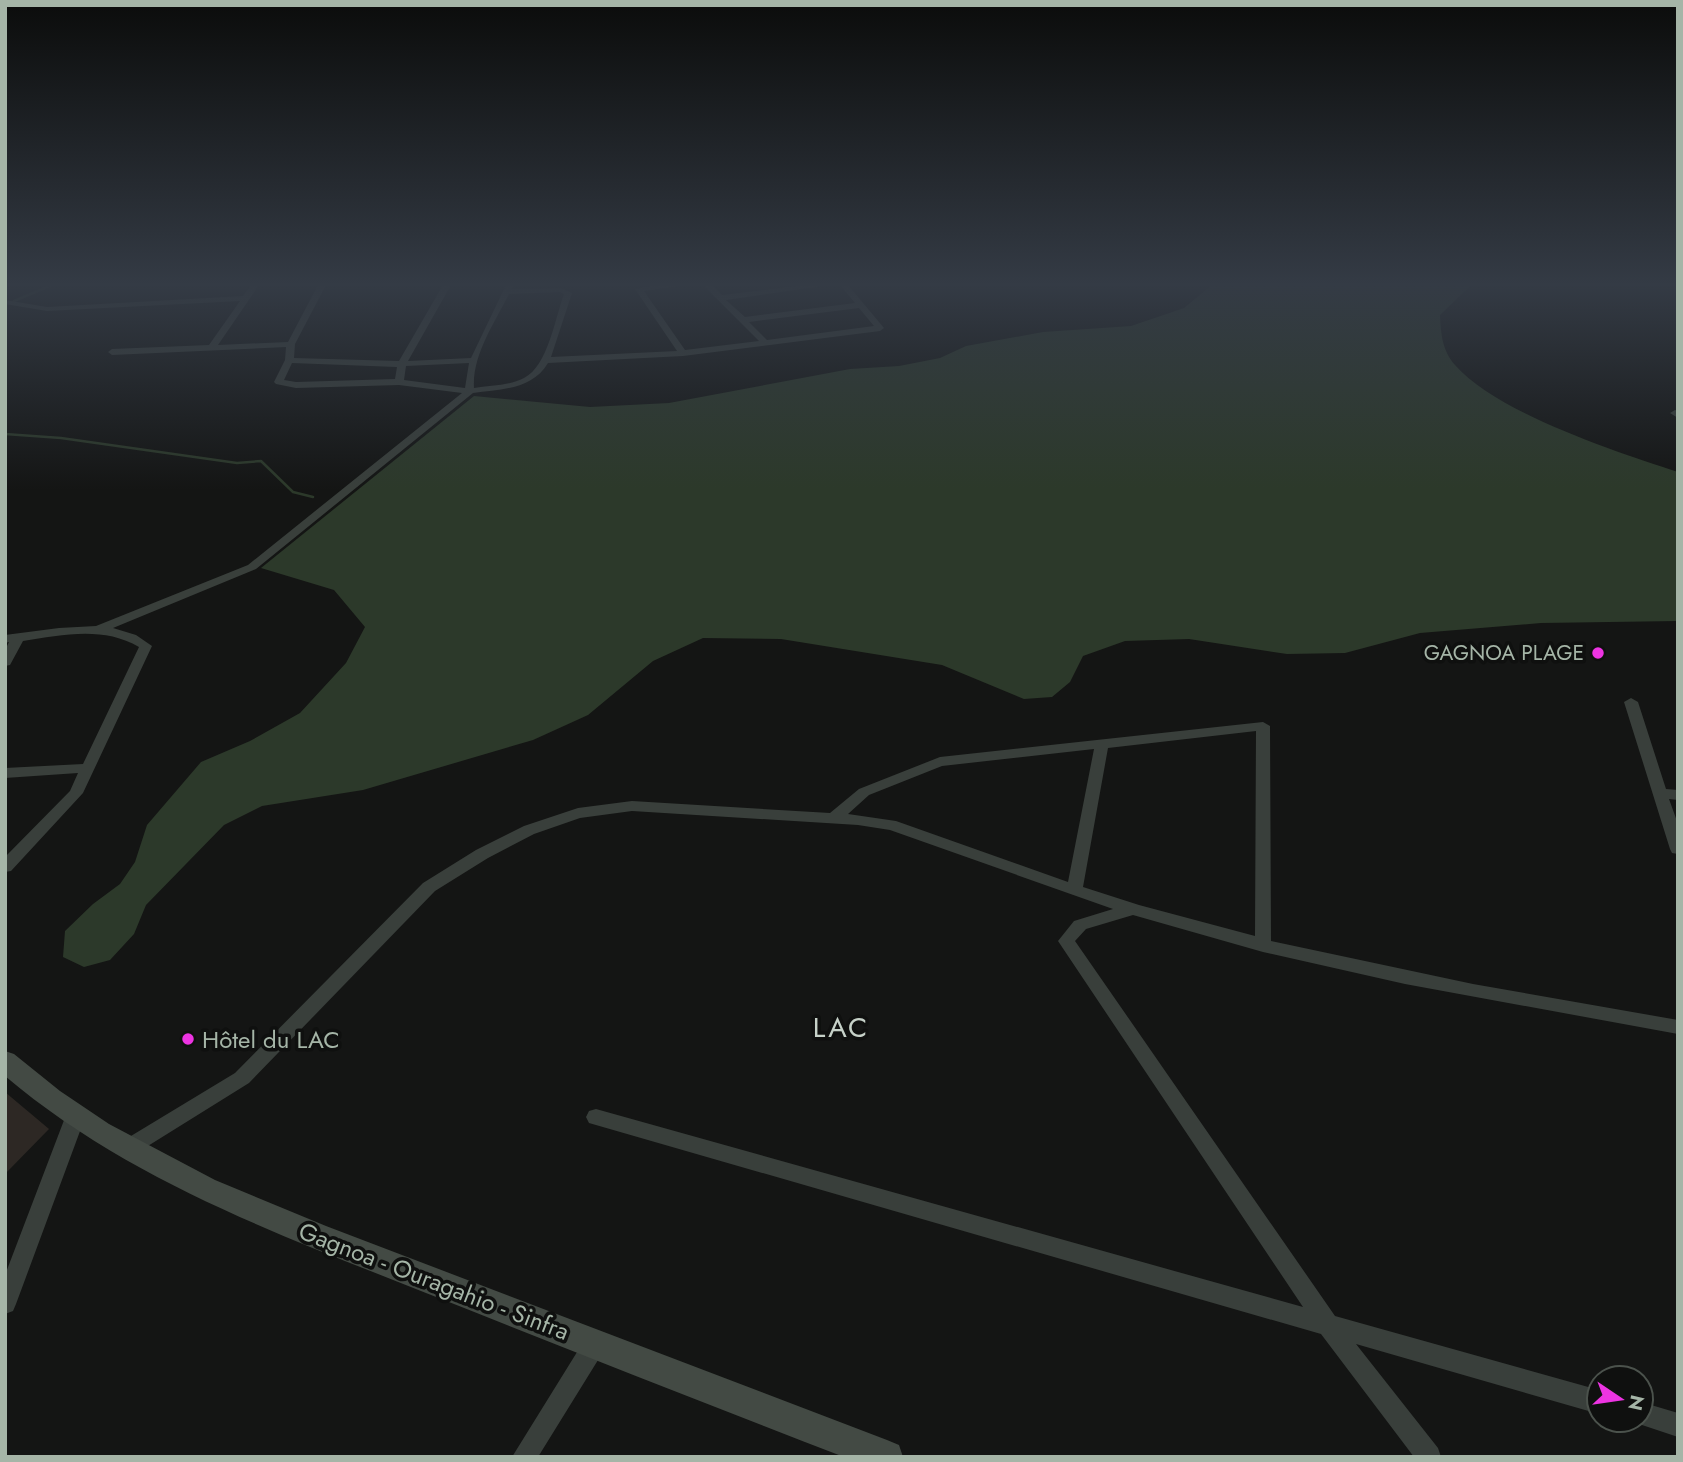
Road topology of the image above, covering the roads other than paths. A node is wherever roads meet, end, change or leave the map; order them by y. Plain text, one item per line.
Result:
1 (290, 353) edge
2 (408, 353) edge
3 (477, 353) edge
4 (548, 353) edge
5 (679, 353) edge
6 (289, 360) junction
7 (474, 360) junction
8 (546, 360) junction
9 (402, 364) junction
10 (399, 382) junction
11 (470, 391) junction
12 (100, 629) junction
13 (12, 639) edge
14 (5, 662) edge
15 (1631, 702) dead end
16 (1102, 744) junction
17 (88, 768) junction
18 (5, 773) edge
19 (1660, 793) junction
20 (1678, 795) edge
21 (833, 819) junction
22 (1678, 849) edge
23 (5, 867) edge
24 (1075, 888) junction
25 (1133, 909) junction
26 (1263, 946) junction
27 (1678, 1027) edge
28 (5, 1061) edge
29 (76, 1115) junction
30 (596, 1117) dead end
31 (128, 1148) junction
32 (5, 1304) edge
33 (1327, 1324) junction
34 (594, 1345) junction
35 (1585, 1398) edge
36 (1655, 1418) edge
37 (1678, 1425) edge
38 (524, 1457) edge
39 (887, 1457) edge
40 (1429, 1457) edge

1 - 6 street
2 - 9 street
3 - 7 street
4 - 8 street
5 - 8 street
6 - 9 street
6 - 10 street
7 - 9 street
7 - 11 street
8 - 11 street
9 - 10 street
10 - 11 street
11 - 12 street
12 - 13 street
12 - 17 street
13 - 14 street
15 - 19 street
16 - 21 street
16 - 24 street
16 - 26 street
17 - 18 street
17 - 23 street
19 - 20 street
19 - 22 street
21 - 24 street
21 - 31 street
24 - 25 street
25 - 26 street
25 - 33 street
26 - 27 street
28 - 29 main road, Gagnoa - Ouragahio - Sinfra
29 - 31 main road, Gagnoa - Ouragahio - Sinfra
29 - 32 street
30 - 33 street
31 - 34 main road, Gagnoa - Ouragahio - Sinfra
33 - 35 street
33 - 40 street
34 - 38 street
34 - 39 main road, Gagnoa - Ouragahio - Sinfra
36 - 37 street

